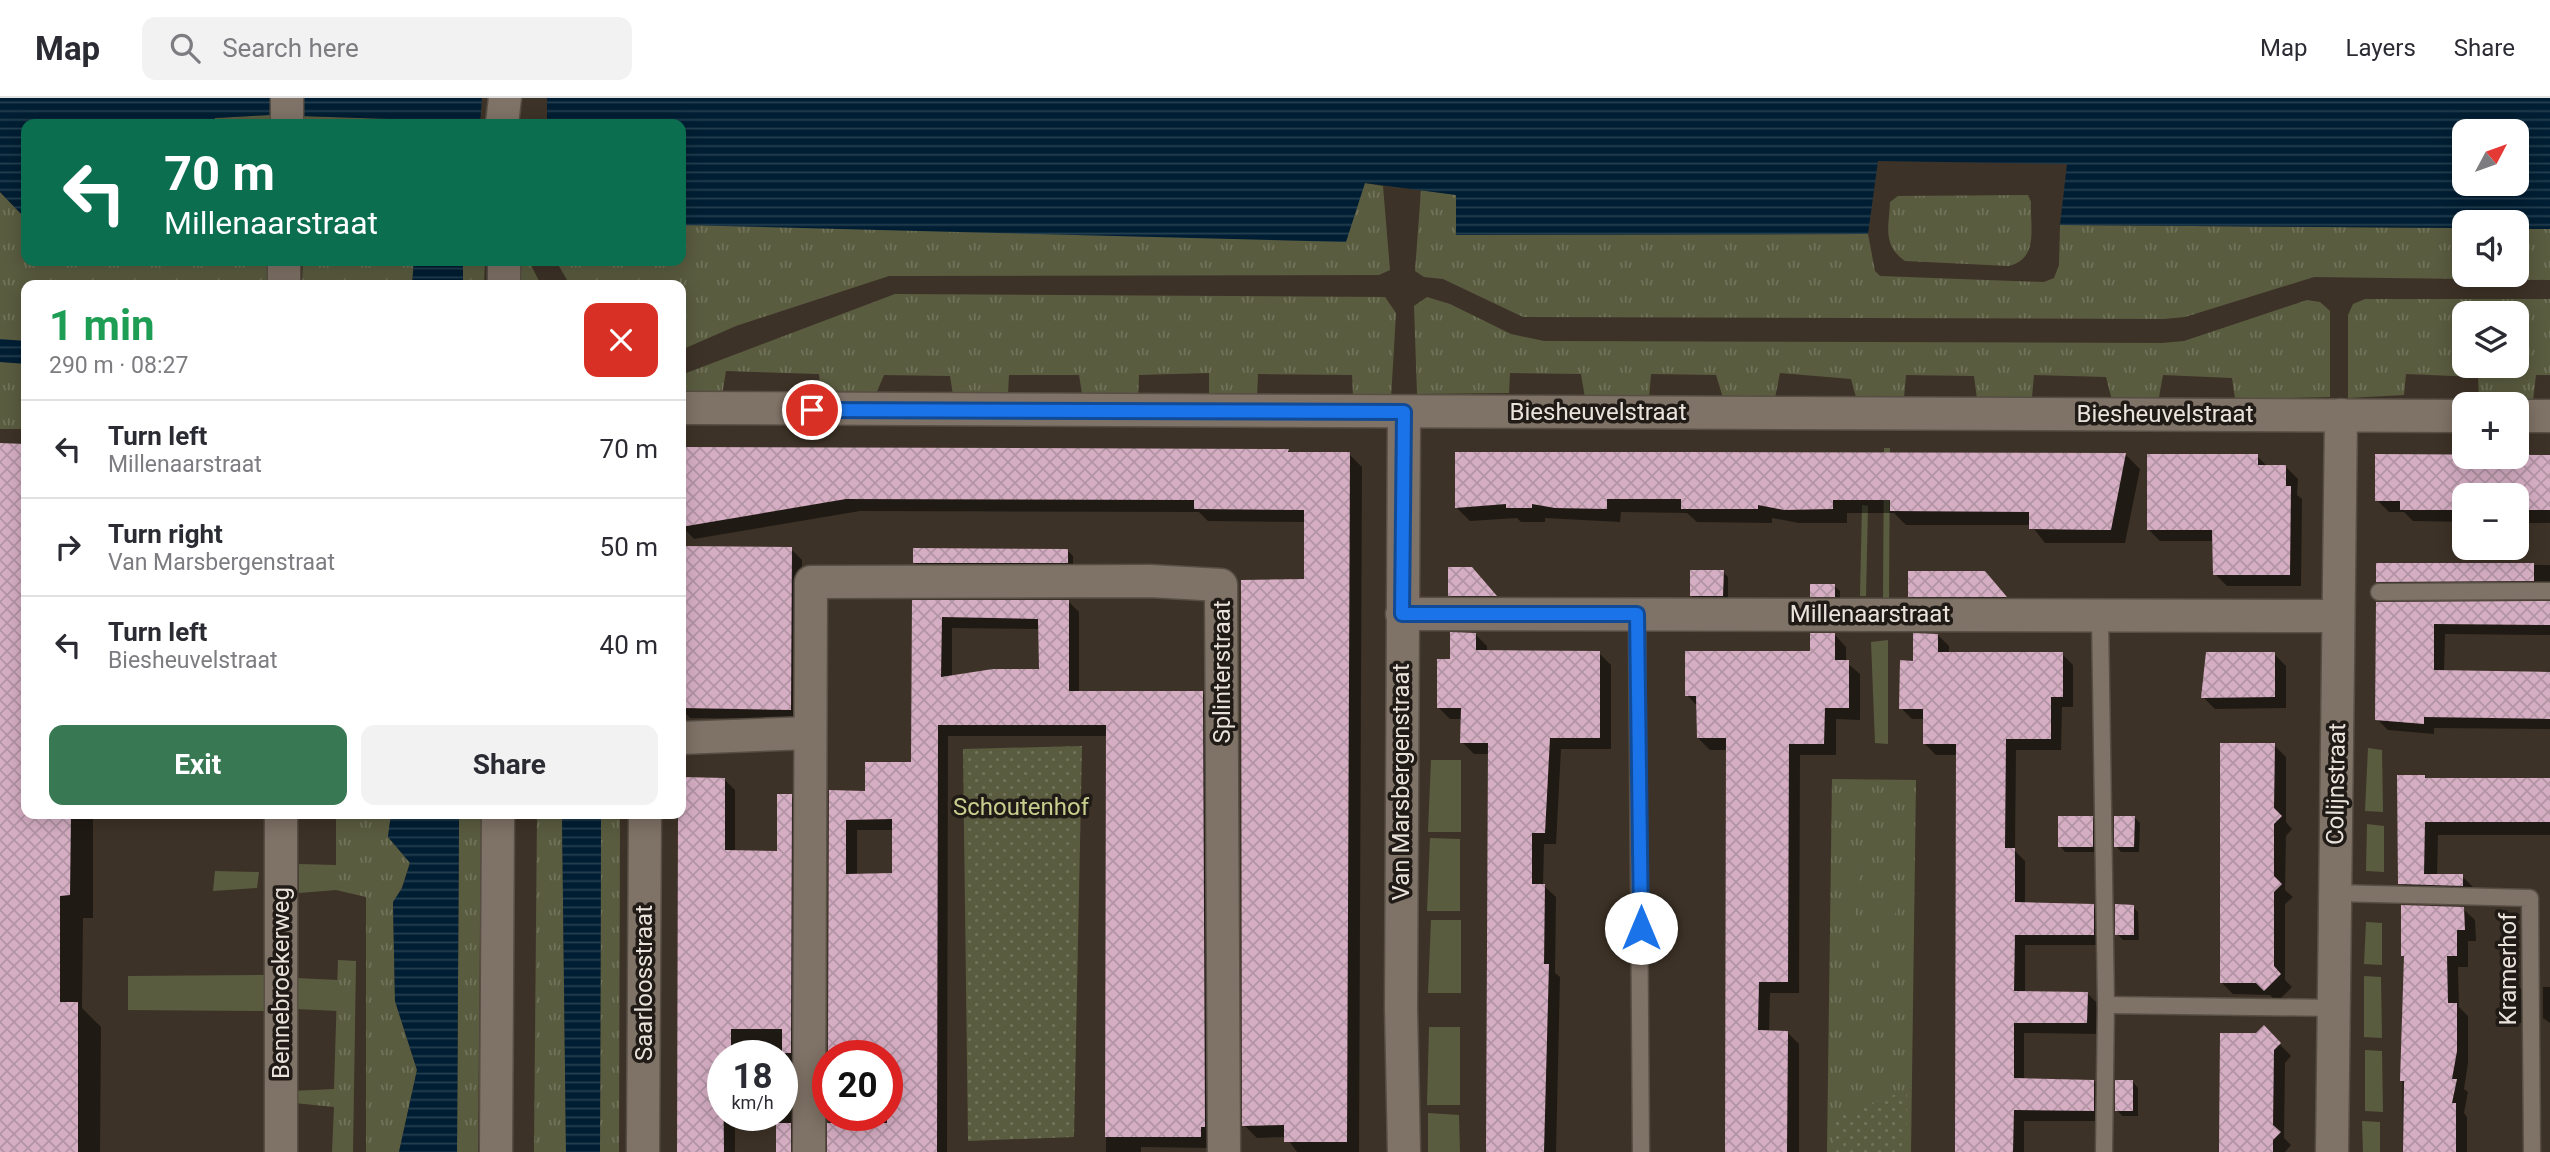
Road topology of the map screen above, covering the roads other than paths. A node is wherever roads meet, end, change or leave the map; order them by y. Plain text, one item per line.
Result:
1 (287, 98) edge
2 (505, 98) edge
3 (287, 119) edge
4 (503, 119) edge
5 (686, 408) edge
6 (1404, 412) junction
7 (2341, 415) junction
8 (2452, 416) edge
9 (2529, 416) edge
10 (2550, 416) edge
11 (2550, 591) edge
12 (2379, 592) dead end
13 (1402, 614) junction
14 (1637, 614) junction
15 (2339, 616) junction
16 (2101, 617) junction
17 (810, 733) junction
18 (686, 738) edge
19 (281, 819) edge
20 (498, 819) edge
21 (645, 819) edge
22 (2335, 893) junction
23 (2106, 1005) junction
24 (2334, 1008) junction
25 (281, 1152) edge
26 (496, 1152) edge
27 (643, 1152) edge
28 (809, 1152) edge
29 (1224, 1152) edge
30 (1404, 1152) edge
31 (1641, 1152) edge
32 (2104, 1152) edge
33 (2332, 1152) edge
34 (2532, 1152) edge

1 - 3 street
2 - 4 street
5 - 6 street, Biesheuvelstraat
6 - 7 street, Biesheuvelstraat
6 - 13 street, Van Marsbergenstraat
7 - 8 street, Biesheuvelstraat
7 - 15 street, Colijnstraat
9 - 10 street
11 - 12 lane
13 - 14 street, Millenaarstraat
13 - 30 street, Van Marsbergenstraat
14 - 16 street, Millenaarstraat
14 - 31 lane
15 - 16 street, Millenaarstraat
15 - 22 street, Colijnstraat
16 - 23 lane
17 - 18 street
17 - 28 street, Splinterstraat
17 - 29 street, Splinterstraat
19 - 25 street, Bennebroekerweg
20 - 26 street
21 - 27 street, Saarloosstraat
22 - 24 street, Colijnstraat
22 - 34 lane, Kramerhof
23 - 24 lane
23 - 32 lane
24 - 33 street, Colijnstraat

